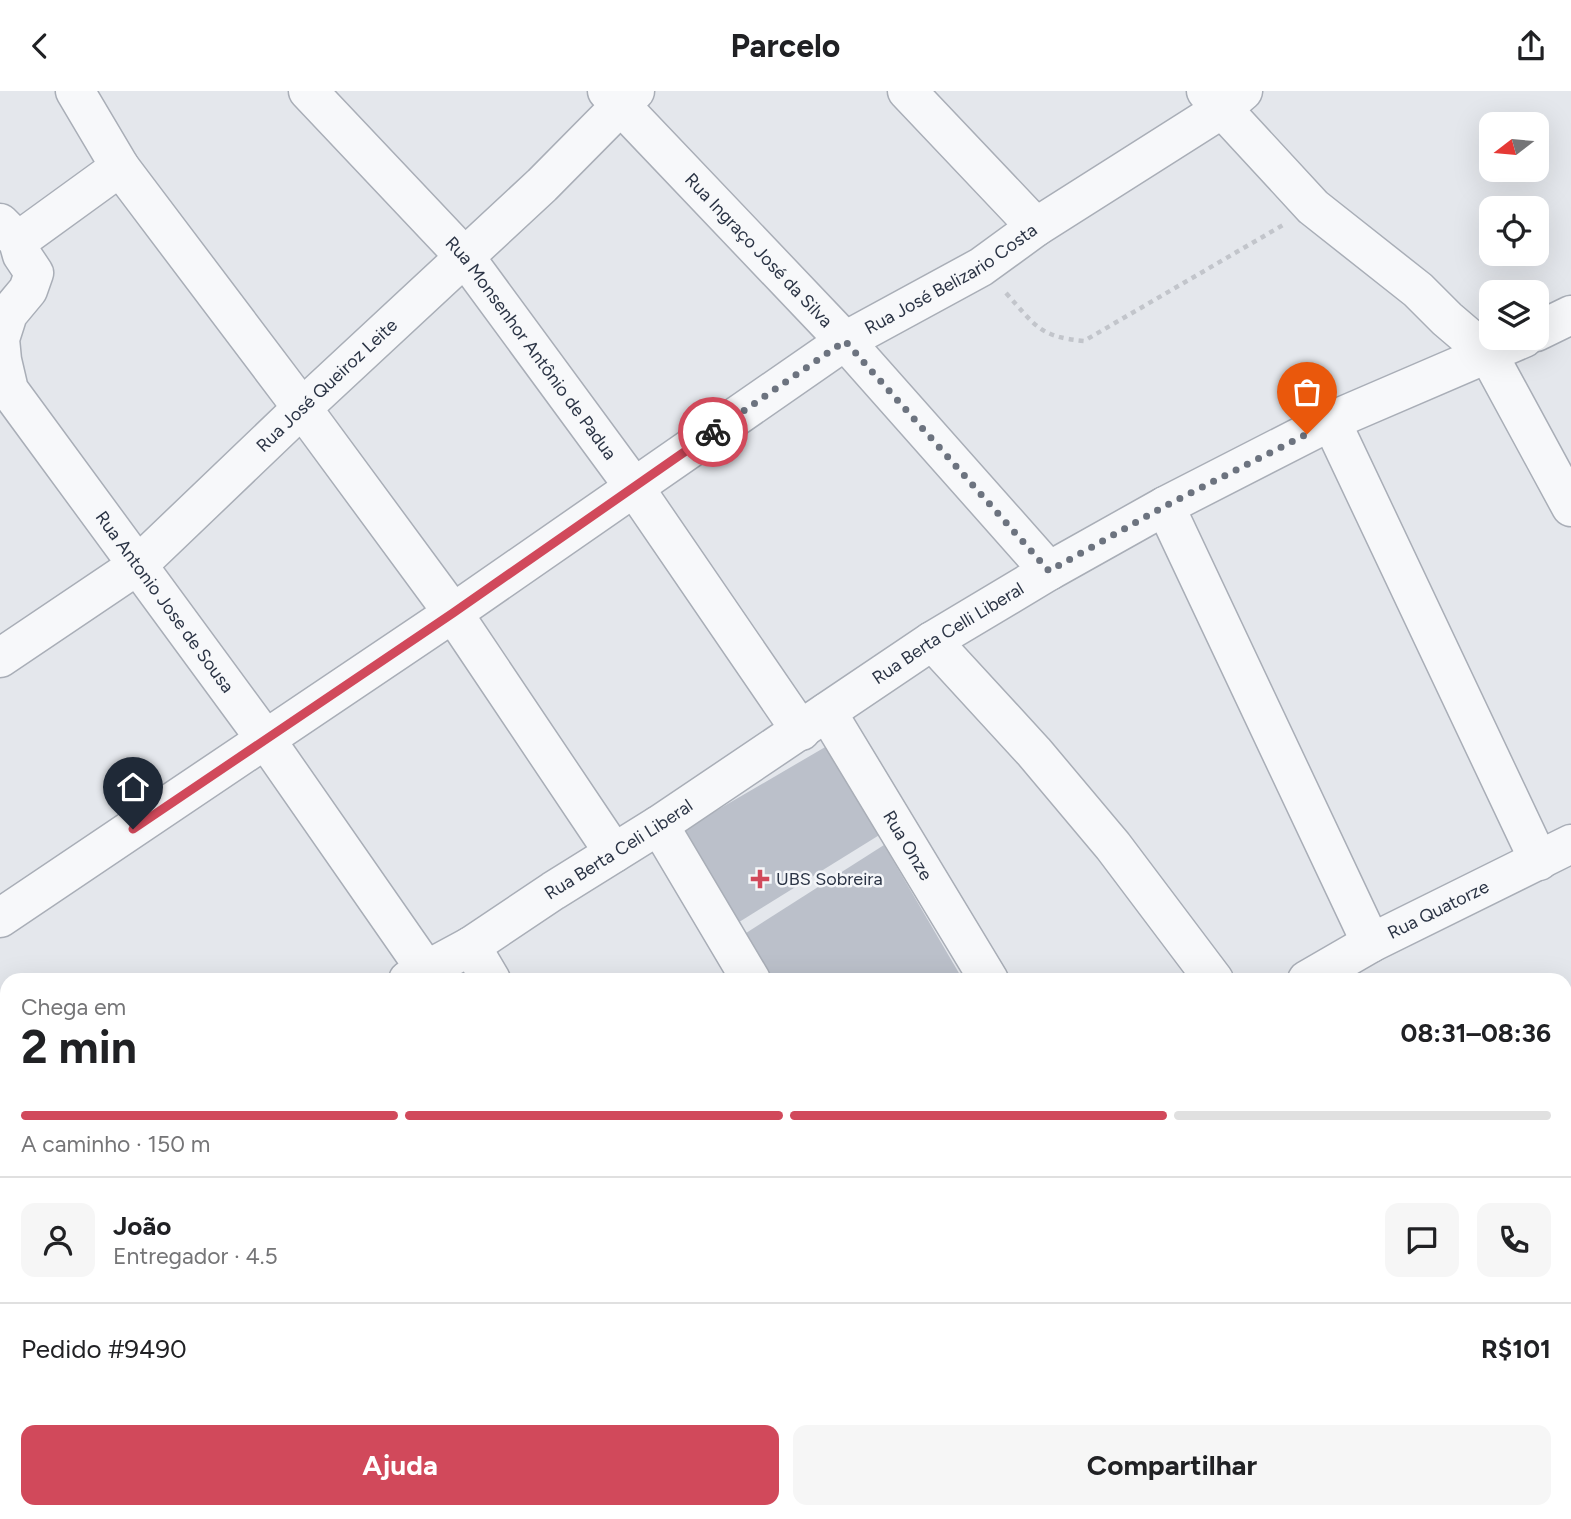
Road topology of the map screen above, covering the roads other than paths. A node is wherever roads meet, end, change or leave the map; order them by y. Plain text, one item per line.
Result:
1 (75, 91) edge
2 (309, 91) edge
3 (907, 91) edge
4 (620, 96) edge
5 (1224, 97) edge
6 (127, 176) junction
7 (1036, 227) junction
8 (9, 232) edge
9 (465, 257) junction
10 (1571, 315) edge
11 (1549, 326) edge
12 (845, 341) junction
13 (1499, 350) edge
14 (1488, 355) junction
15 (5, 394) edge
16 (302, 408) junction
17 (1331, 421) junction
18 (634, 487) junction
19 (1165, 506) junction
20 (1571, 507) edge
21 (138, 565) junction
22 (1049, 571) junction
23 (453, 613) junction
24 (932, 641) junction
25 (0, 657) edge
26 (814, 721) junction
27 (266, 740) junction
28 (659, 825) junction
29 (614, 853) junction
30 (1555, 853) edge
31 (0, 918) edge
32 (1371, 943) junction
33 (471, 946) junction
34 (416, 973) edge
35 (421, 973) edge
36 (487, 973) edge
37 (747, 973) edge
38 (984, 973) edge
39 (1209, 973) edge
40 (1319, 973) edge

1 - 6 street
2 - 9 street, Rua Monsenhor Antônio de Padua
3 - 7 street
4 - 9 street, Rua José Queiroz Leite
4 - 12 street, Rua Ingraço José da Silva
5 - 7 street, Rua José Belizario Costa
5 - 14 street
6 - 8 street
6 - 16 street
7 - 12 street, Rua José Belizario Costa
8 - 15 street, Rua Antonio Jose de Sousa
9 - 16 street, Rua José Queiroz Leite
9 - 18 street, Rua Monsenhor Antônio de Padua
10 - 11 street
12 - 18 street, Rua José Belizario Costa
12 - 22 street, Rua Ingraço José da Silva
13 - 14 street, Rua Berta Celli Liberal
14 - 17 street, Rua Berta Celli Liberal
14 - 20 street
15 - 21 street, Rua Antonio Jose de Sousa
16 - 21 street, Rua José Queiroz Leite
16 - 23 street
17 - 19 street, Rua Berta Celli Liberal
17 - 30 street
18 - 23 street, Rua José Belizario Costa
18 - 26 street, Rua Monsenhor Antônio de Padua
19 - 22 street, Rua Berta Celli Liberal
19 - 32 street
21 - 25 street, Rua José Queiroz Leite
21 - 27 street, Rua Antonio Jose de Sousa
22 - 24 street, Rua Berta Celli Liberal
23 - 27 street, Rua José Belizario Costa
23 - 29 street
24 - 26 street, Rua Berta Celli Liberal
24 - 39 street
26 - 28 street, Rua Berta Celi Liberal
26 - 38 street, Rua Onze
27 - 31 street, Rua José Belizario Costa
27 - 34 street, Rua Antonio Jose de Sousa
28 - 29 street, Rua Berta Celi Liberal
28 - 37 street
29 - 33 street, Rua Berta Celi Liberal
30 - 32 street, Rua Quatorze
32 - 40 street, Rua Quatorze
33 - 35 street, Rua Berta Celi Liberal
33 - 36 street

